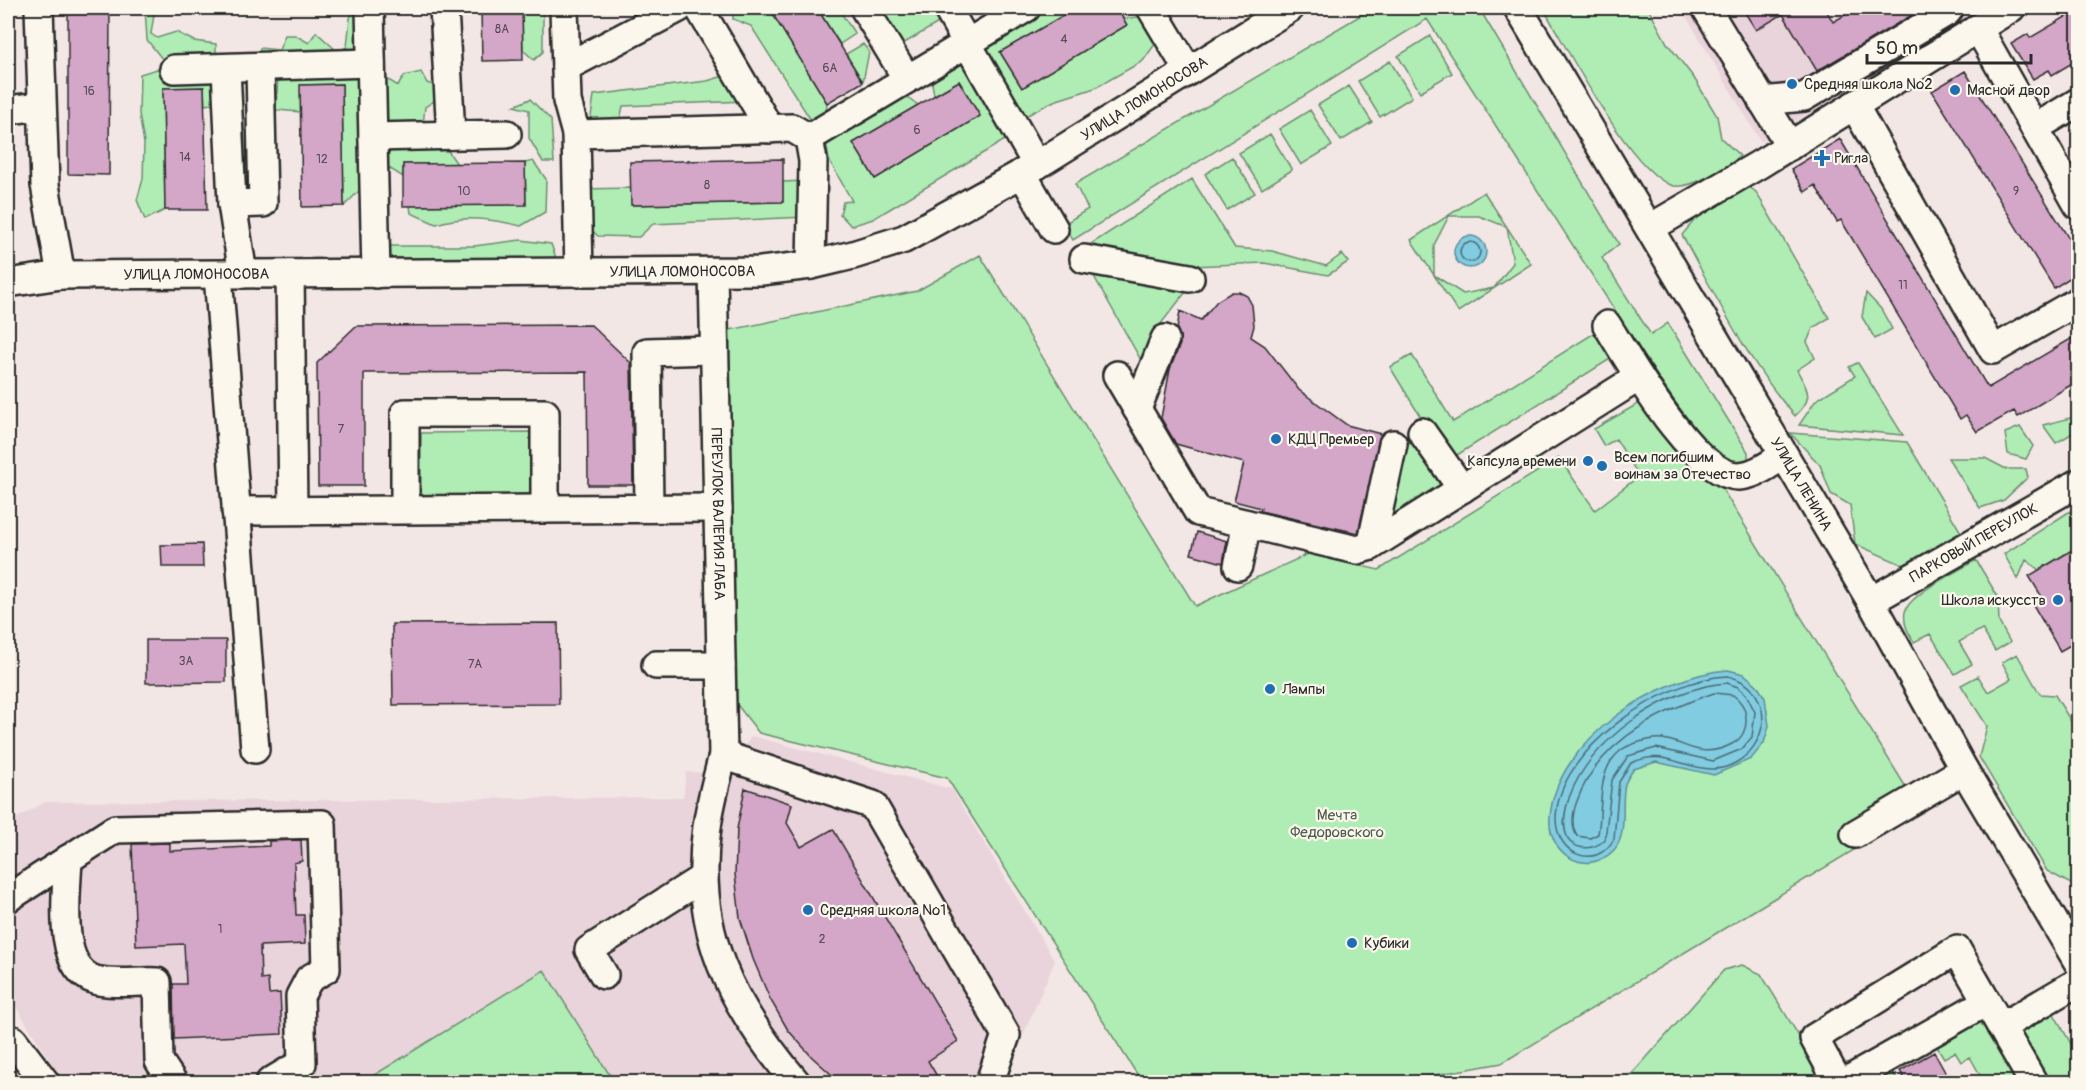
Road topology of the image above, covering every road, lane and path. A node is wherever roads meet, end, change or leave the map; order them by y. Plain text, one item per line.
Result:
1 (39, 8) edge
2 (370, 8) edge
3 (444, 8) edge
4 (564, 8) edge
5 (679, 8) edge
6 (699, 8) edge
7 (864, 8) edge
8 (946, 8) edge
9 (1026, 8) edge
10 (1151, 8) edge
11 (1290, 8) edge
12 (1518, 8) edge
13 (1706, 8) edge
14 (1950, 8) edge
15 (2011, 8) edge
16 (1978, 28) junction
17 (967, 43) junction
18 (371, 63) junction
19 (260, 67) junction
20 (566, 67) junction
21 (226, 68) junction
22 (174, 69) dead end
23 (1188, 70) junction
24 (906, 80) junction
25 (1762, 101) junction
26 (2079, 102) edge
27 (1854, 105) junction
28 (41, 106) junction
29 (8, 110) edge
30 (2035, 128) junction
31 (770, 129) junction
32 (507, 134) dead end
33 (576, 134) junction
34 (451, 135) junction
35 (373, 137) junction
36 (809, 138) junction
37 (1790, 146) junction
38 (1029, 169) junction
39 (232, 204) junction
40 (2079, 205) edge
41 (1650, 228) junction
42 (1054, 230) dead end
43 (1084, 259) dead end
44 (811, 265) junction
45 (713, 272) junction
46 (579, 273) junction
47 (290, 274) junction
48 (376, 274) junction
49 (61, 275) junction
50 (230, 275) junction
51 (1190, 278) dead end
52 (8, 284) edge
53 (2079, 301) edge
54 (1607, 325) dead end
55 (1165, 339) dead end
56 (712, 350) junction
57 (1117, 375) dead end
58 (1639, 376) junction
59 (1137, 409) junction
60 (1422, 432) dead end
61 (1393, 444) dead end
62 (1784, 455) junction
63 (2079, 483) edge
64 (1462, 489) junction
65 (649, 508) junction
66 (718, 508) junction
67 (293, 509) junction
68 (405, 509) junction
69 (545, 509) junction
70 (236, 511) junction
71 (1247, 524) junction
72 (1371, 546) junction
73 (1238, 566) dead end
74 (1870, 601) junction
75 (656, 665) dead end
76 (721, 665) junction
77 (255, 748) dead end
78 (723, 755) junction
79 (1964, 770) junction
80 (1855, 834) dead end
81 (68, 860) junction
82 (704, 877) junction
83 (8, 898) edge
84 (2075, 947) edge
85 (604, 975) dead end
86 (2079, 982) edge
87 (1986, 1002) junction
88 (2001, 1027) junction
89 (8, 1040) edge
90 (45, 1083) edge
91 (173, 1083) edge
92 (270, 1083) edge
93 (796, 1083) edge
94 (990, 1083) edge
95 (1838, 1083) edge
96 (1845, 1083) edge
97 (2033, 1083) edge

1 - 28 street
2 - 18 street
3 - 34 street
4 - 20 street
5 - 20 street
6 - 31 street
7 - 24 street
8 - 17 street
9 - 17 street
10 - 23 street
11 - 23 street, УЛИЦА ЛОМОНОСОВА
12 - 41 street, УЛИЦА ЛЕНИНА
13 - 25 street
14 - 25 street
15 - 16 street
16 - 27 street
16 - 30 street
17 - 24 street
17 - 38 street
18 - 19 street
18 - 35 street
19 - 21 street
19 - 39 street
20 - 33 street
21 - 22 street
21 - 39 street
23 - 38 street, УЛИЦА ЛОМОНОСОВА
24 - 36 street
25 - 37 street
26 - 30 street
27 - 37 street
27 - 53 street
28 - 29 street
28 - 49 street
30 - 40 street
31 - 33 street
31 - 36 street
32 - 34 street
33 - 46 street
34 - 35 street
35 - 48 street
36 - 44 street
37 - 41 street
38 - 42 street
38 - 44 street, УЛИЦА ЛОМОНОСОВА
39 - 50 street
41 - 62 street, УЛИЦА ЛЕНИНА
43 - 51 street
44 - 45 street, УЛИЦА ЛОМОНОСОВА
45 - 46 street, УЛИЦА ЛОМОНОСОВА
45 - 56 street, ПЕРЕУЛОК ВАЛЕРИЯ ЛАБА
46 - 48 street, УЛИЦА ЛОМОНОСОВА
47 - 48 street, УЛИЦА ЛОМОНОСОВА
47 - 50 street, УЛИЦА ЛОМОНОСОВА
47 - 67 street
49 - 50 street, УЛИЦА ЛОМОНОСОВА
49 - 52 street, УЛИЦА ЛОМОНОСОВА
50 - 70 street
54 - 58 street
55 - 59 street
56 - 65 street
56 - 66 street, ПЕРЕУЛОК ВАЛЕРИЯ ЛАБА
57 - 59 street
58 - 62 street
58 - 64 street
59 - 71 street
60 - 64 street
61 - 72 street
62 - 74 street, УЛИЦА ЛЕНИНА
63 - 74 street, ПАРКОВЫЙ ПЕРЕУЛОК
64 - 72 street
65 - 66 street
65 - 69 street
66 - 76 street, ПЕРЕУЛОК ВАЛЕРИЯ ЛАБА
67 - 68 street
67 - 70 street
68 - 69 street
68 - 69 street
70 - 77 street
71 - 72 street
71 - 73 street
74 - 79 street, УЛИЦА ЛЕНИНА
75 - 76 street
76 - 78 street, ПЕРЕУЛОК ВАЛЕРИЯ ЛАБА
78 - 82 street, ПЕРЕУЛОК ВАЛЕРИЯ ЛАБА
78 - 94 street
79 - 80 street
79 - 84 street, УЛИЦА ЛЕНИНА
81 - 83 street
81 - 91 street
81 - 92 street
82 - 85 street
82 - 93 street, ПЕРЕУЛОК ВАЛЕРИЯ ЛАБА
86 - 88 street
87 - 88 street
87 - 95 street
87 - 96 street
88 - 97 street
89 - 90 street

